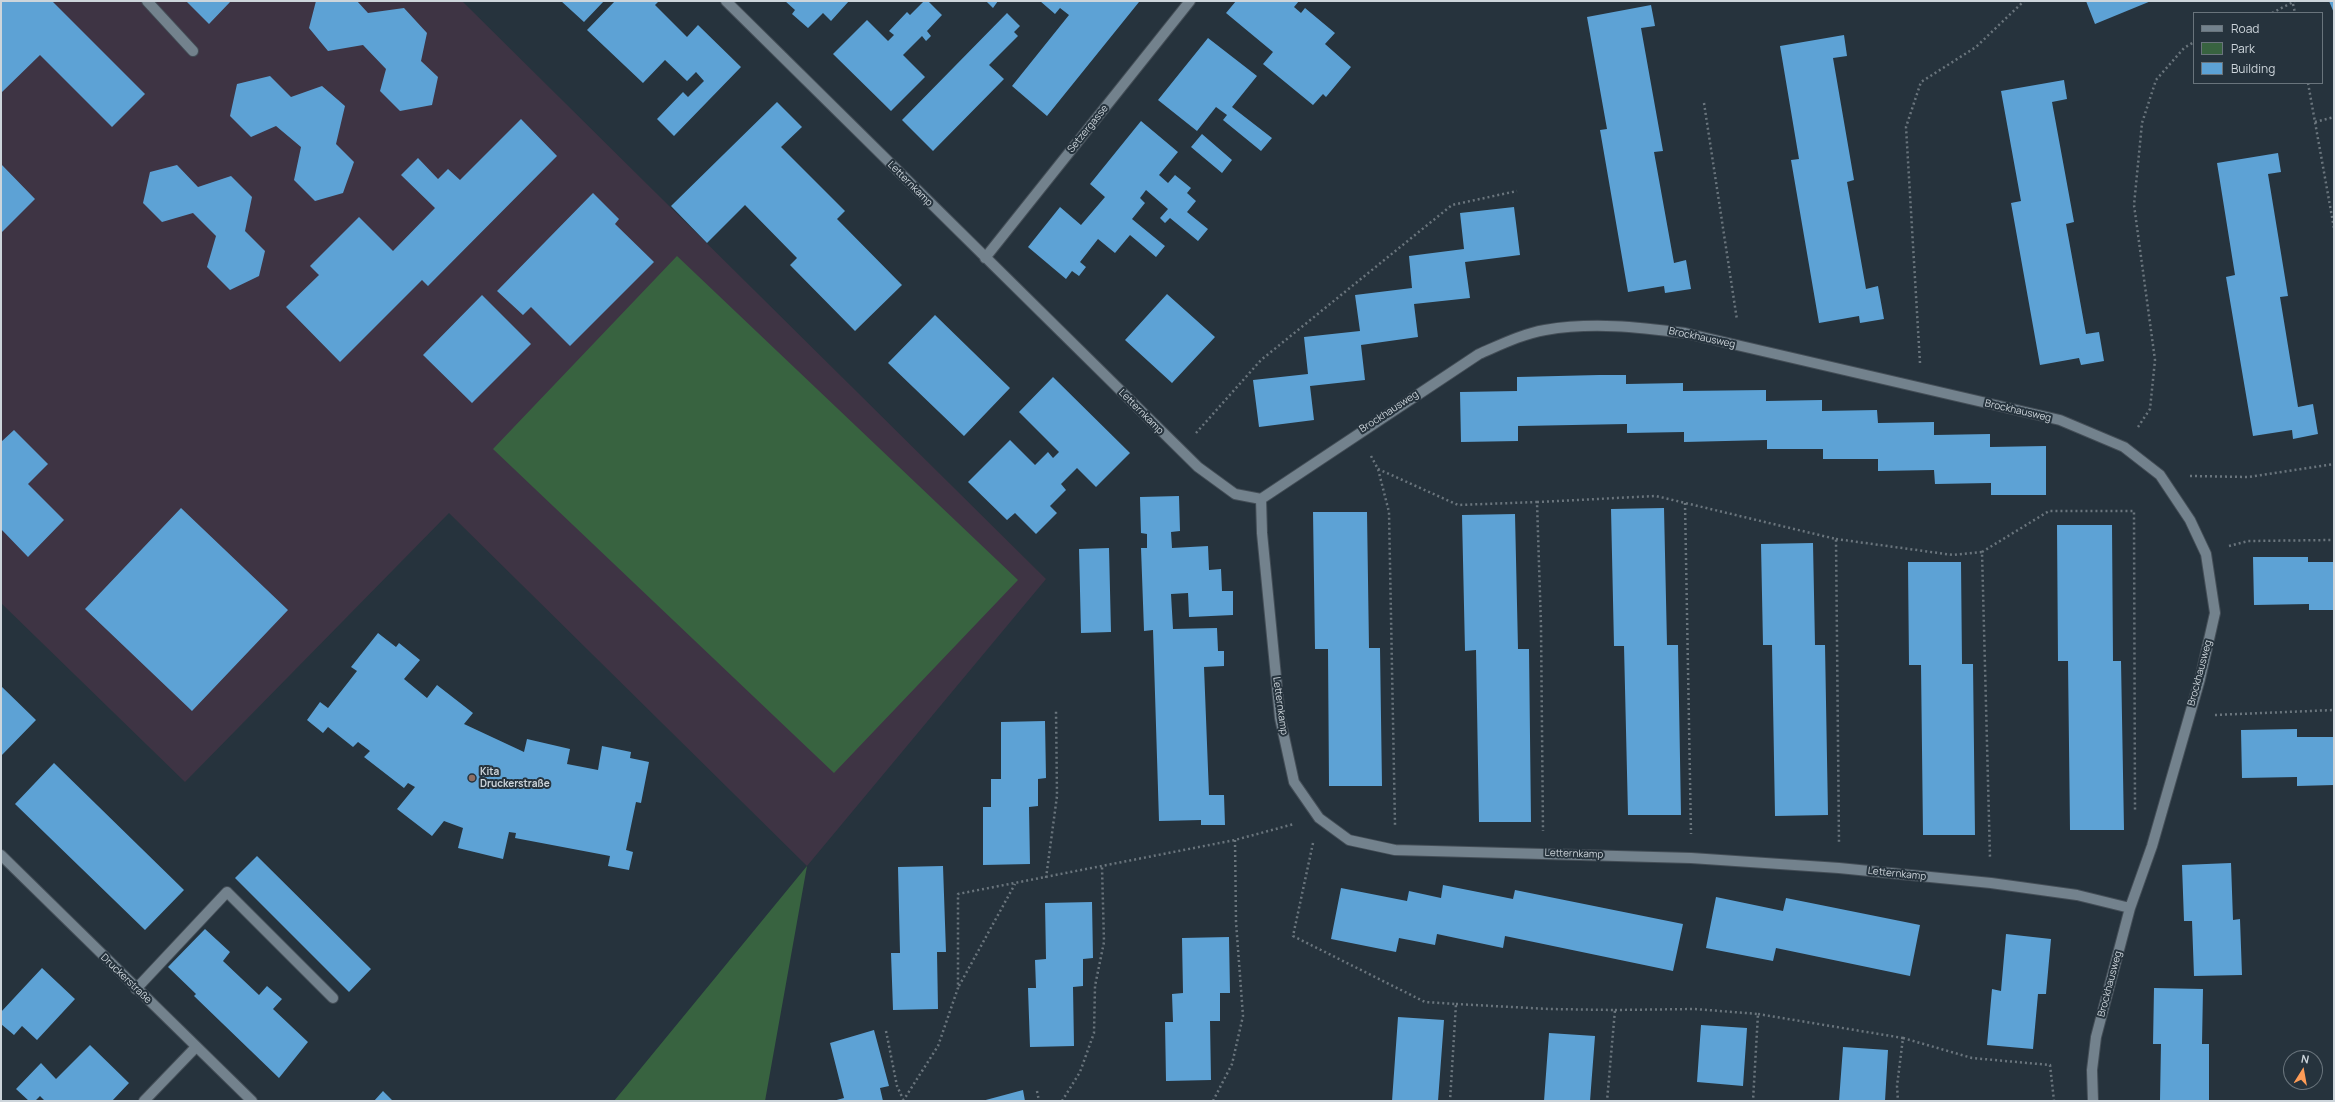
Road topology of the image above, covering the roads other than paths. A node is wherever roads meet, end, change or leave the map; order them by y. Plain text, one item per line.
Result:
1 (147, 1) edge
2 (726, 1) edge
3 (1190, 1) edge
4 (194, 51) dead end
5 (985, 258) junction
6 (1261, 499) junction
7 (1, 855) edge
8 (2130, 908) junction
9 (136, 989) junction
10 (333, 998) dead end
11 (196, 1047) junction
12 (144, 1101) edge
13 (252, 1101) edge
14 (2093, 1101) edge

1 - 4 street
2 - 5 street, Letternkamp
3 - 5 street, Setzergasse
5 - 6 street, Letternkamp
6 - 8 street, Letternkamp
6 - 8 street, Brockhausweg
7 - 9 street, Druckerstraße
8 - 14 street, Brockhausweg
9 - 10 street
9 - 11 street, Druckerstraße
11 - 12 street
11 - 13 street, Druckerstraße

